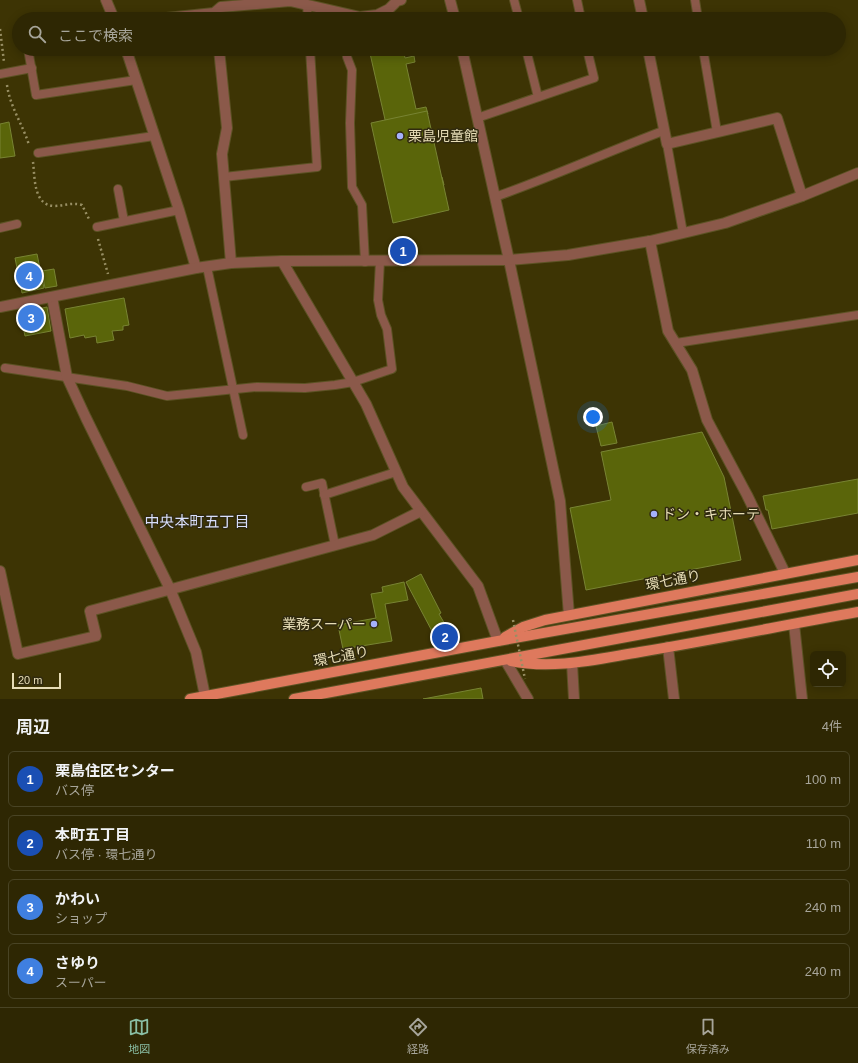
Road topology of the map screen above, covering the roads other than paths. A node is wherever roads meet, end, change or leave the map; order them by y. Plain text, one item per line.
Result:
1 (106, 0) edge
2 (290, 0) edge
3 (401, 0) edge
4 (450, 0) edge
5 (514, 0) edge
6 (577, 0) edge
7 (639, 0) edge
8 (695, 0) edge
9 (307, 5) junction
10 (218, 10) edge
11 (111, 12) edge
12 (204, 12) edge
13 (308, 12) edge
14 (330, 12) edge
15 (383, 12) edge
16 (453, 12) edge
17 (517, 12) edge
18 (580, 12) edge
19 (642, 12) edge
20 (697, 12) edge
21 (29, 56) edge
22 (128, 56) edge
23 (220, 56) edge
24 (310, 56) edge
25 (346, 56) edge
26 (464, 56) edge
27 (528, 56) edge
28 (589, 56) edge
29 (649, 56) edge
30 (704, 56) edge
31 (32, 68) junction
32 (3, 74) edge
33 (136, 80) junction
34 (538, 97) junction
35 (477, 118) junction
36 (663, 131) junction
37 (717, 132) junction
38 (154, 136) junction
39 (666, 144) junction
40 (38, 153) dead end
41 (858, 173) edge
42 (224, 177) junction
43 (118, 189) dead end
44 (802, 196) junction
45 (495, 197) junction
46 (179, 210) junction
47 (124, 221) junction
48 (16, 224) dead end
49 (0, 228) edge
50 (95, 228) road end
51 (683, 233) junction
52 (650, 241) junction
53 (509, 260) junction
54 (282, 261) junction
55 (380, 261) junction
56 (365, 262) junction
57 (231, 263) junction
58 (202, 268) junction
59 (52, 297) junction
60 (0, 307) edge
61 (858, 315) edge
62 (676, 343) junction
63 (5, 368) dead end
64 (67, 377) junction
65 (353, 382) junction
66 (234, 390) junction
67 (243, 435) dead end
68 (396, 472) junction
69 (306, 487) dead end
70 (324, 495) junction
71 (420, 511) junction
72 (335, 545) junction
73 (858, 560) edge
74 (0, 571) edge
75 (785, 573) junction
76 (858, 577) edge
77 (170, 590) junction
78 (858, 594) edge
79 (858, 612) edge
80 (569, 615) junction
81 (794, 624) junction
82 (498, 641) junction
83 (668, 648) junction
84 (506, 660) junction
85 (572, 663) junction
86 (205, 696) junction
87 (190, 699) edge
88 (294, 699) edge
89 (528, 699) edge
90 (574, 699) edge
91 (674, 699) edge
92 (802, 699) edge

1 - 11 street
2 - 9 street
2 - 10 street
3 - 15 street
4 - 16 street
5 - 17 lane
6 - 18 lane
7 - 19 street
8 - 20 lane
9 - 13 lane
9 - 14 street
10 - 12 street
21 - 31 lane
22 - 33 street
23 - 42 street
24 - 42 lane
25 - 56 lane
26 - 35 street
27 - 34 lane
28 - 34 lane
29 - 36 street
30 - 37 lane
31 - 32 lane
31 - 33 lane
33 - 38 street
34 - 35 lane
35 - 45 street
36 - 39 street
36 - 45 lane
37 - 39 street
37 - 44 street
38 - 40 lane
38 - 46 street
39 - 51 lane
41 - 44 street
42 - 57 street
43 - 47 lane
44 - 51 street
45 - 53 street
46 - 47 lane
46 - 58 street
47 - 50 lane
48 - 49 lane
51 - 52 street
52 - 53 street
52 - 62 street
53 - 55 street
53 - 80 street
54 - 56 street
54 - 57 street
54 - 65 street
55 - 56 street
55 - 65 lane
57 - 58 street
58 - 59 street
58 - 66 lane
59 - 60 street
59 - 64 street
61 - 62 lane
62 - 75 street
63 - 64 lane
64 - 66 lane
64 - 77 street
65 - 66 lane
65 - 68 street
66 - 67 lane
68 - 70 lane
68 - 71 street
69 - 70 lane
70 - 72 lane
71 - 72 street
71 - 82 street
72 - 77 street
73 - 75 main road, 環七通り
74 - 77 street
75 - 80 main road, 環七通り
76 - 82 main road, 環七通り
77 - 86 street
78 - 84 main road
79 - 81 main road
80 - 82 main road, 環七通り
81 - 83 main road
81 - 92 street
82 - 86 main road, 環七通り
83 - 85 main road
83 - 91 street
84 - 85 main road
84 - 88 main road
84 - 89 street
85 - 90 street
86 - 87 main road, 環七通り

